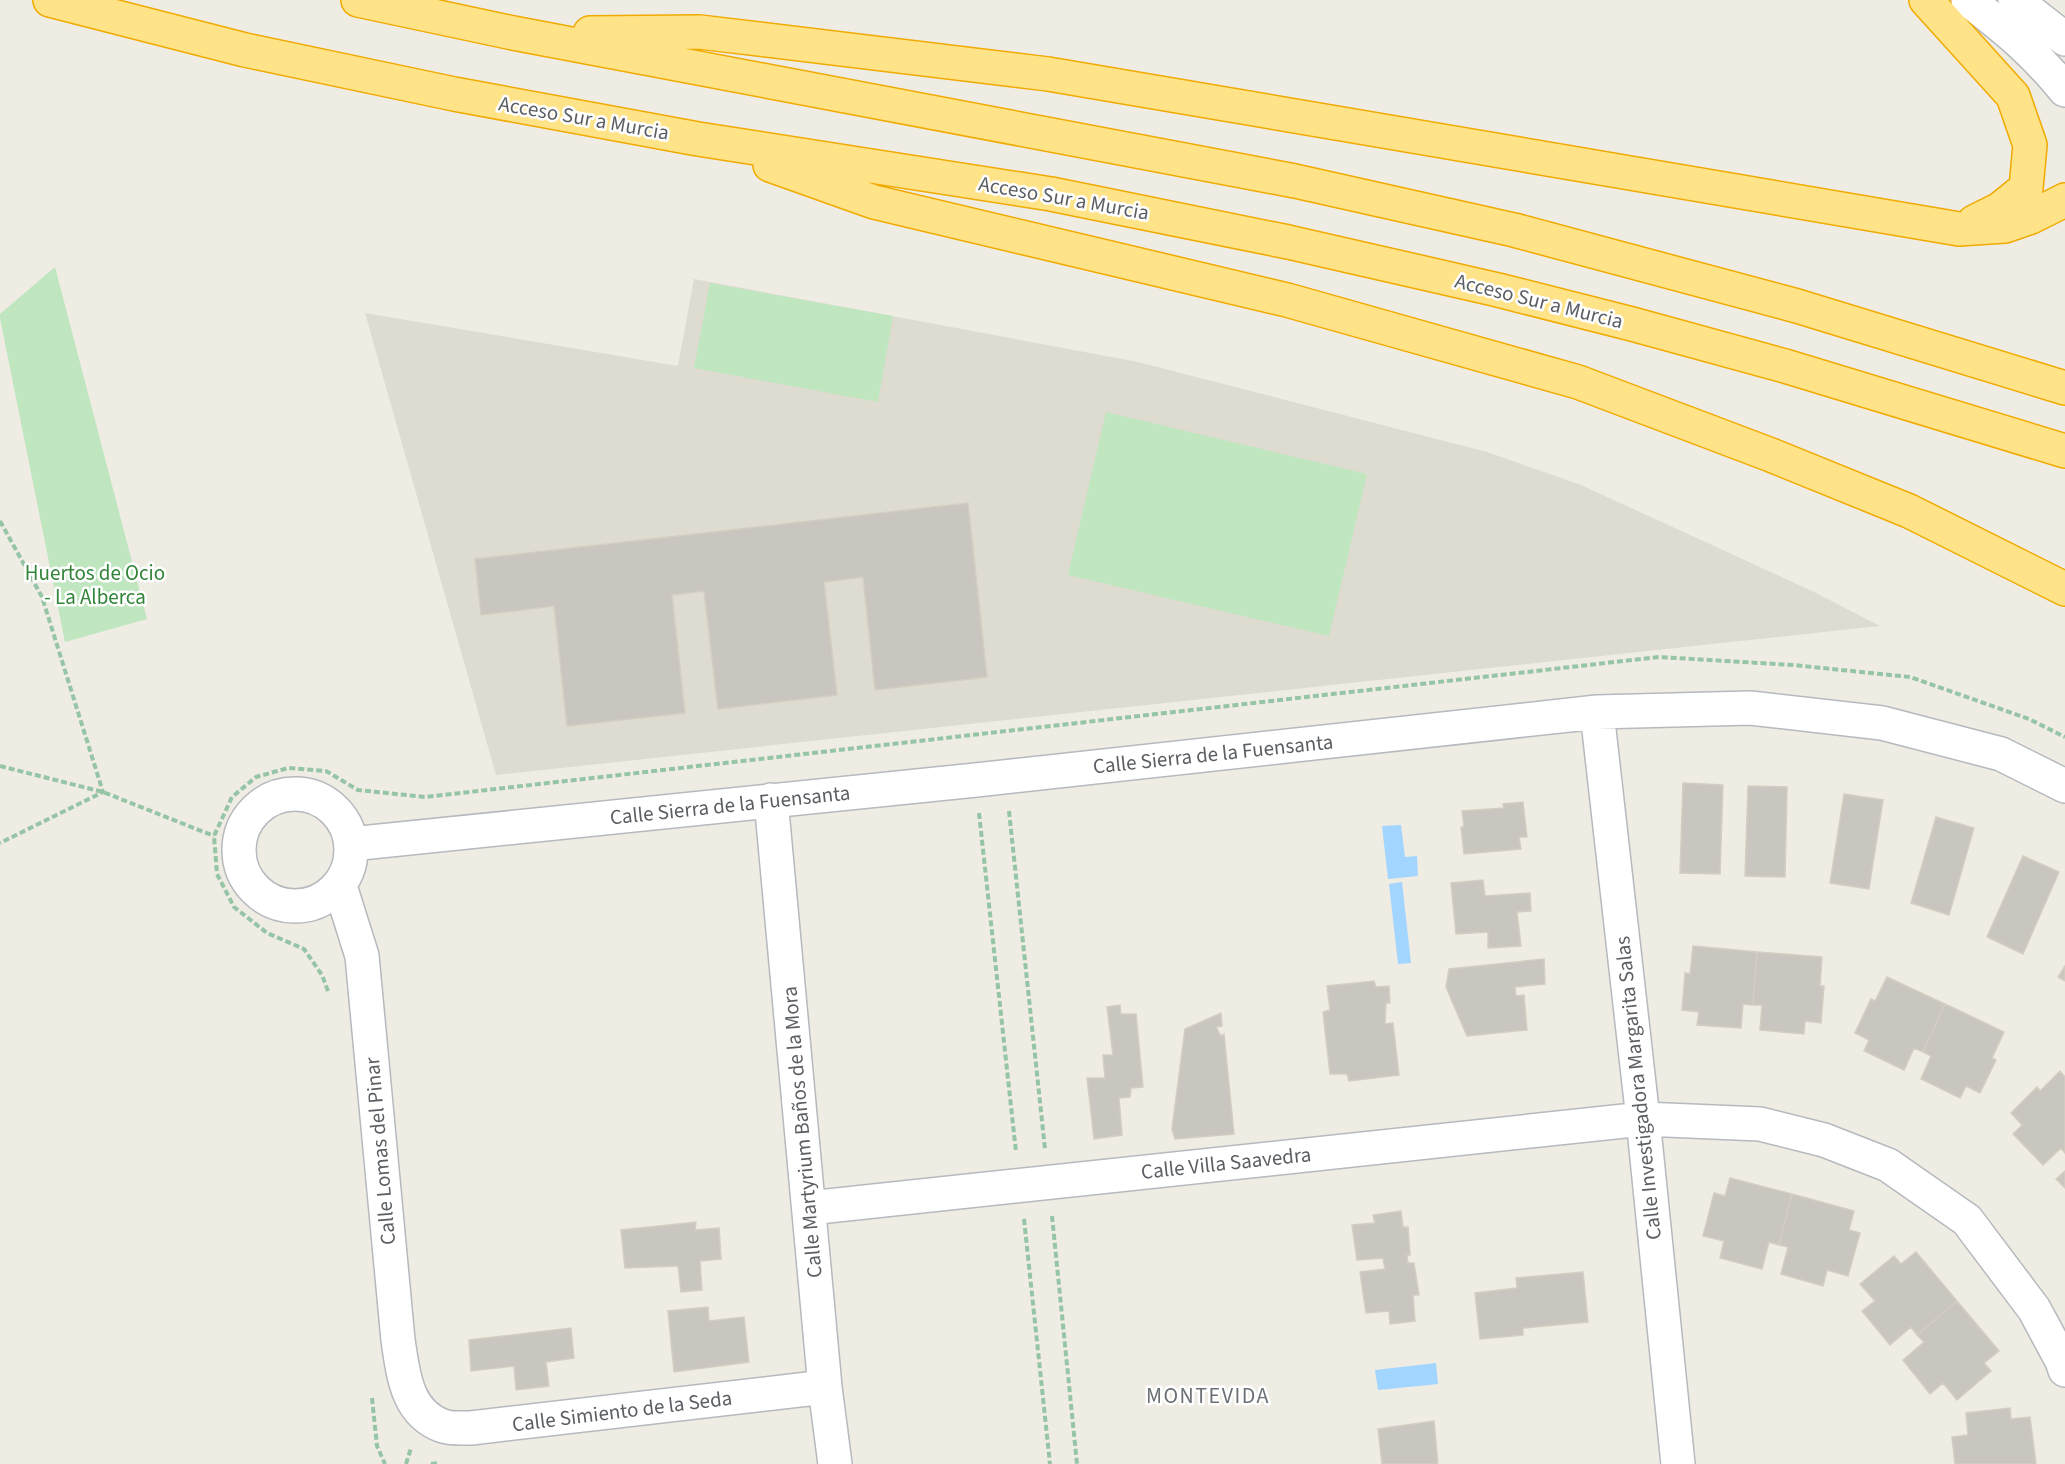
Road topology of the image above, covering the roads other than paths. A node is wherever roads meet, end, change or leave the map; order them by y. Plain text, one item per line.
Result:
1 (50, 0) edge
2 (358, 0) edge
3 (1926, 0) edge
4 (1968, 0) edge
5 (2015, 0) edge
6 (513, 33) junction
7 (2065, 39) edge
8 (2065, 90) edge
9 (698, 139) junction
10 (2065, 200) edge
11 (1959, 229) junction
12 (2065, 388) edge
13 (2065, 451) edge
14 (2065, 589) edge
15 (1597, 712) junction
16 (2065, 786) edge
17 (771, 800) junction
18 (351, 844) junction
19 (339, 886) junction
20 (1643, 1119) junction
21 (809, 1208) junction
22 (2065, 1370) edge
23 (825, 1387) junction
24 (422, 1414) joint
25 (835, 1464) edge
26 (1678, 1464) edge

1 - 9 highway, Acceso Sur a Murcia
2 - 6 highway
3 - 11 highway
4 - 8 street
5 - 7 street
6 - 11 highway
6 - 12 highway
9 - 13 highway, Acceso Sur a Murcia
9 - 14 highway
10 - 11 highway
15 - 16 street, Calle Sierra de la Fuensanta
15 - 17 street, Calle Sierra de la Fuensanta
15 - 20 street, Calle Investigadora Margarita Salas
17 - 18 street, Calle Sierra de la Fuensanta
17 - 21 street, Calle Martyrium Baños de la Mora
18 - 19 street
18 - 19 street
19 - 24 street, Calle Lomas del Pinar
20 - 21 street, Calle Villa Saavedra
20 - 22 street, Calle Villa Saavedra
20 - 26 street, Calle Investigadora Margarita Salas
21 - 23 street, Calle Martyrium Baños de la Mora
23 - 24 street, Calle Simiento de la Seda
23 - 25 street, Calle Martyrium Baños de la Mora

